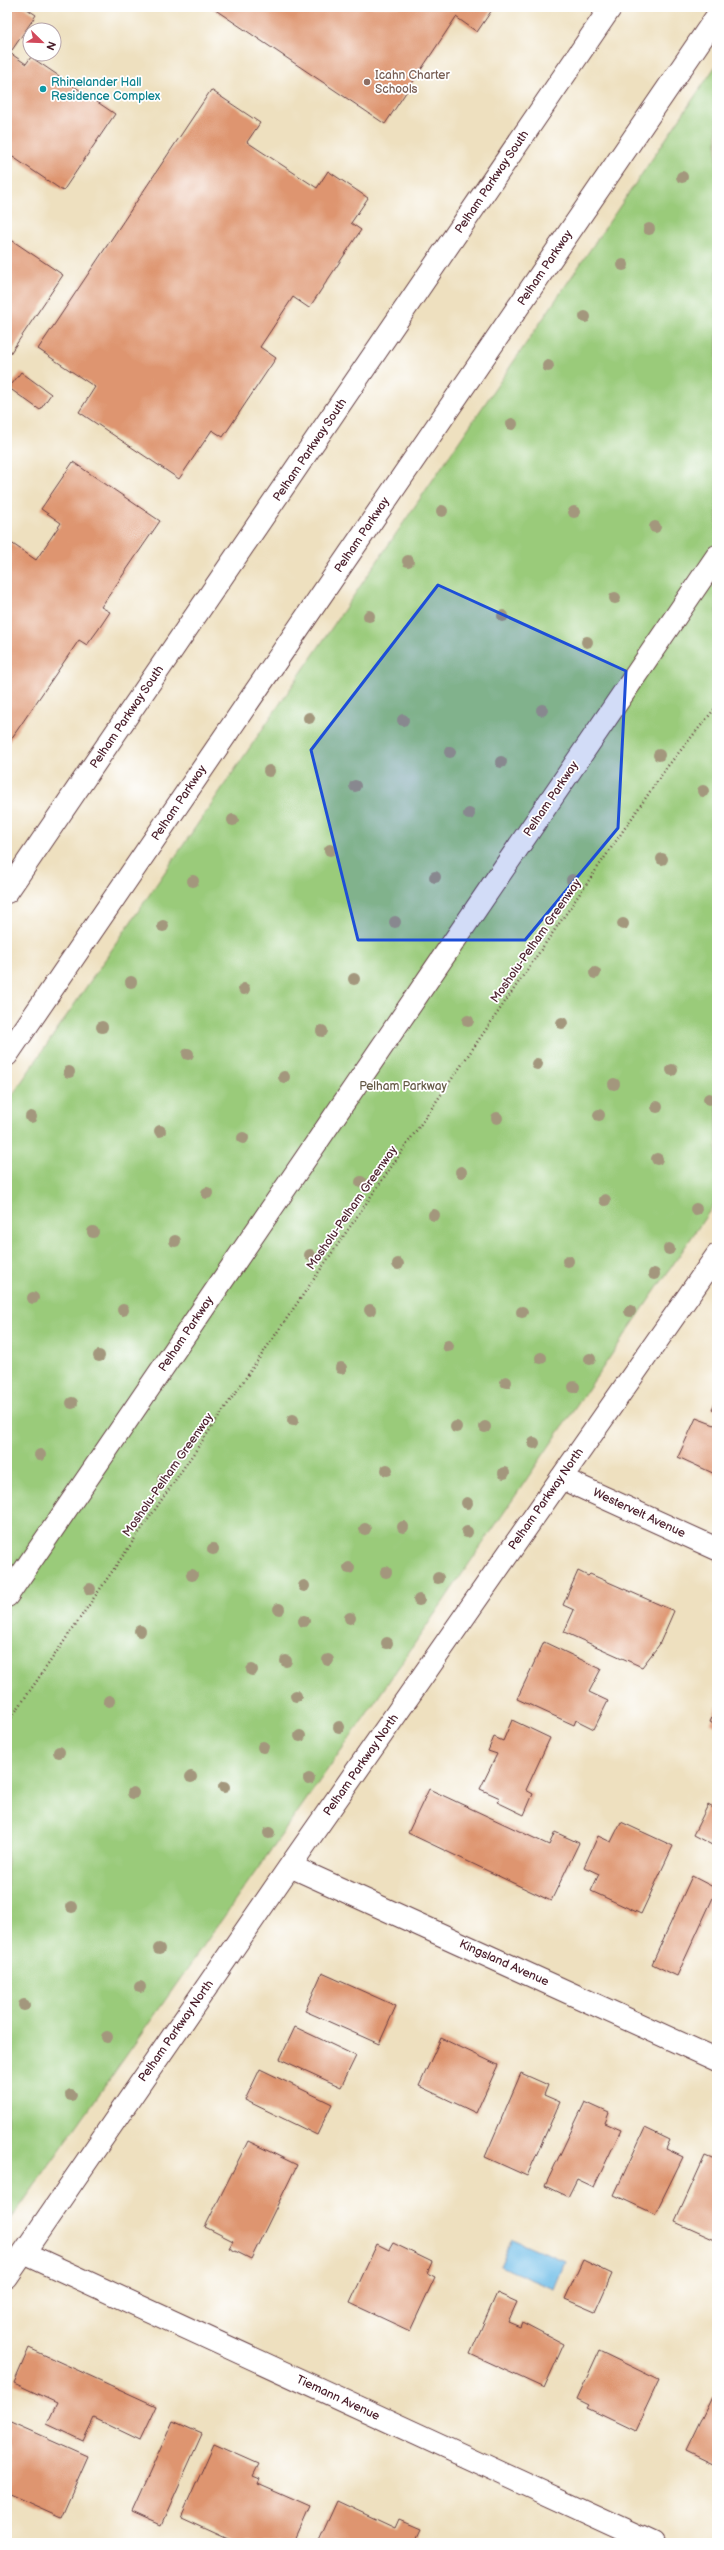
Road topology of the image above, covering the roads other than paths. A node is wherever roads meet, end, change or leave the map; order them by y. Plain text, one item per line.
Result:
1 (611, 7) edge
2 (717, 16) edge
3 (717, 556) edge
4 (7, 892) edge
5 (7, 1055) edge
6 (717, 1255) edge
7 (561, 1478) junction
8 (717, 1549) edge
9 (7, 1596) edge
10 (290, 1866) junction
11 (717, 2060) edge
12 (24, 2253) junction
13 (7, 2277) edge
14 (653, 2543) edge

1 - 4 street, Pelham Parkway South
2 - 5 street, Pelham Parkway
3 - 9 street, Pelham Parkway
6 - 7 street, Pelham Parkway North
7 - 8 street, Westervelt Avenue
7 - 10 street, Pelham Parkway North
10 - 11 street, Kingsland Avenue
10 - 12 street, Pelham Parkway North
12 - 13 street, Pelham Parkway North
12 - 14 street, Tiemann Avenue

